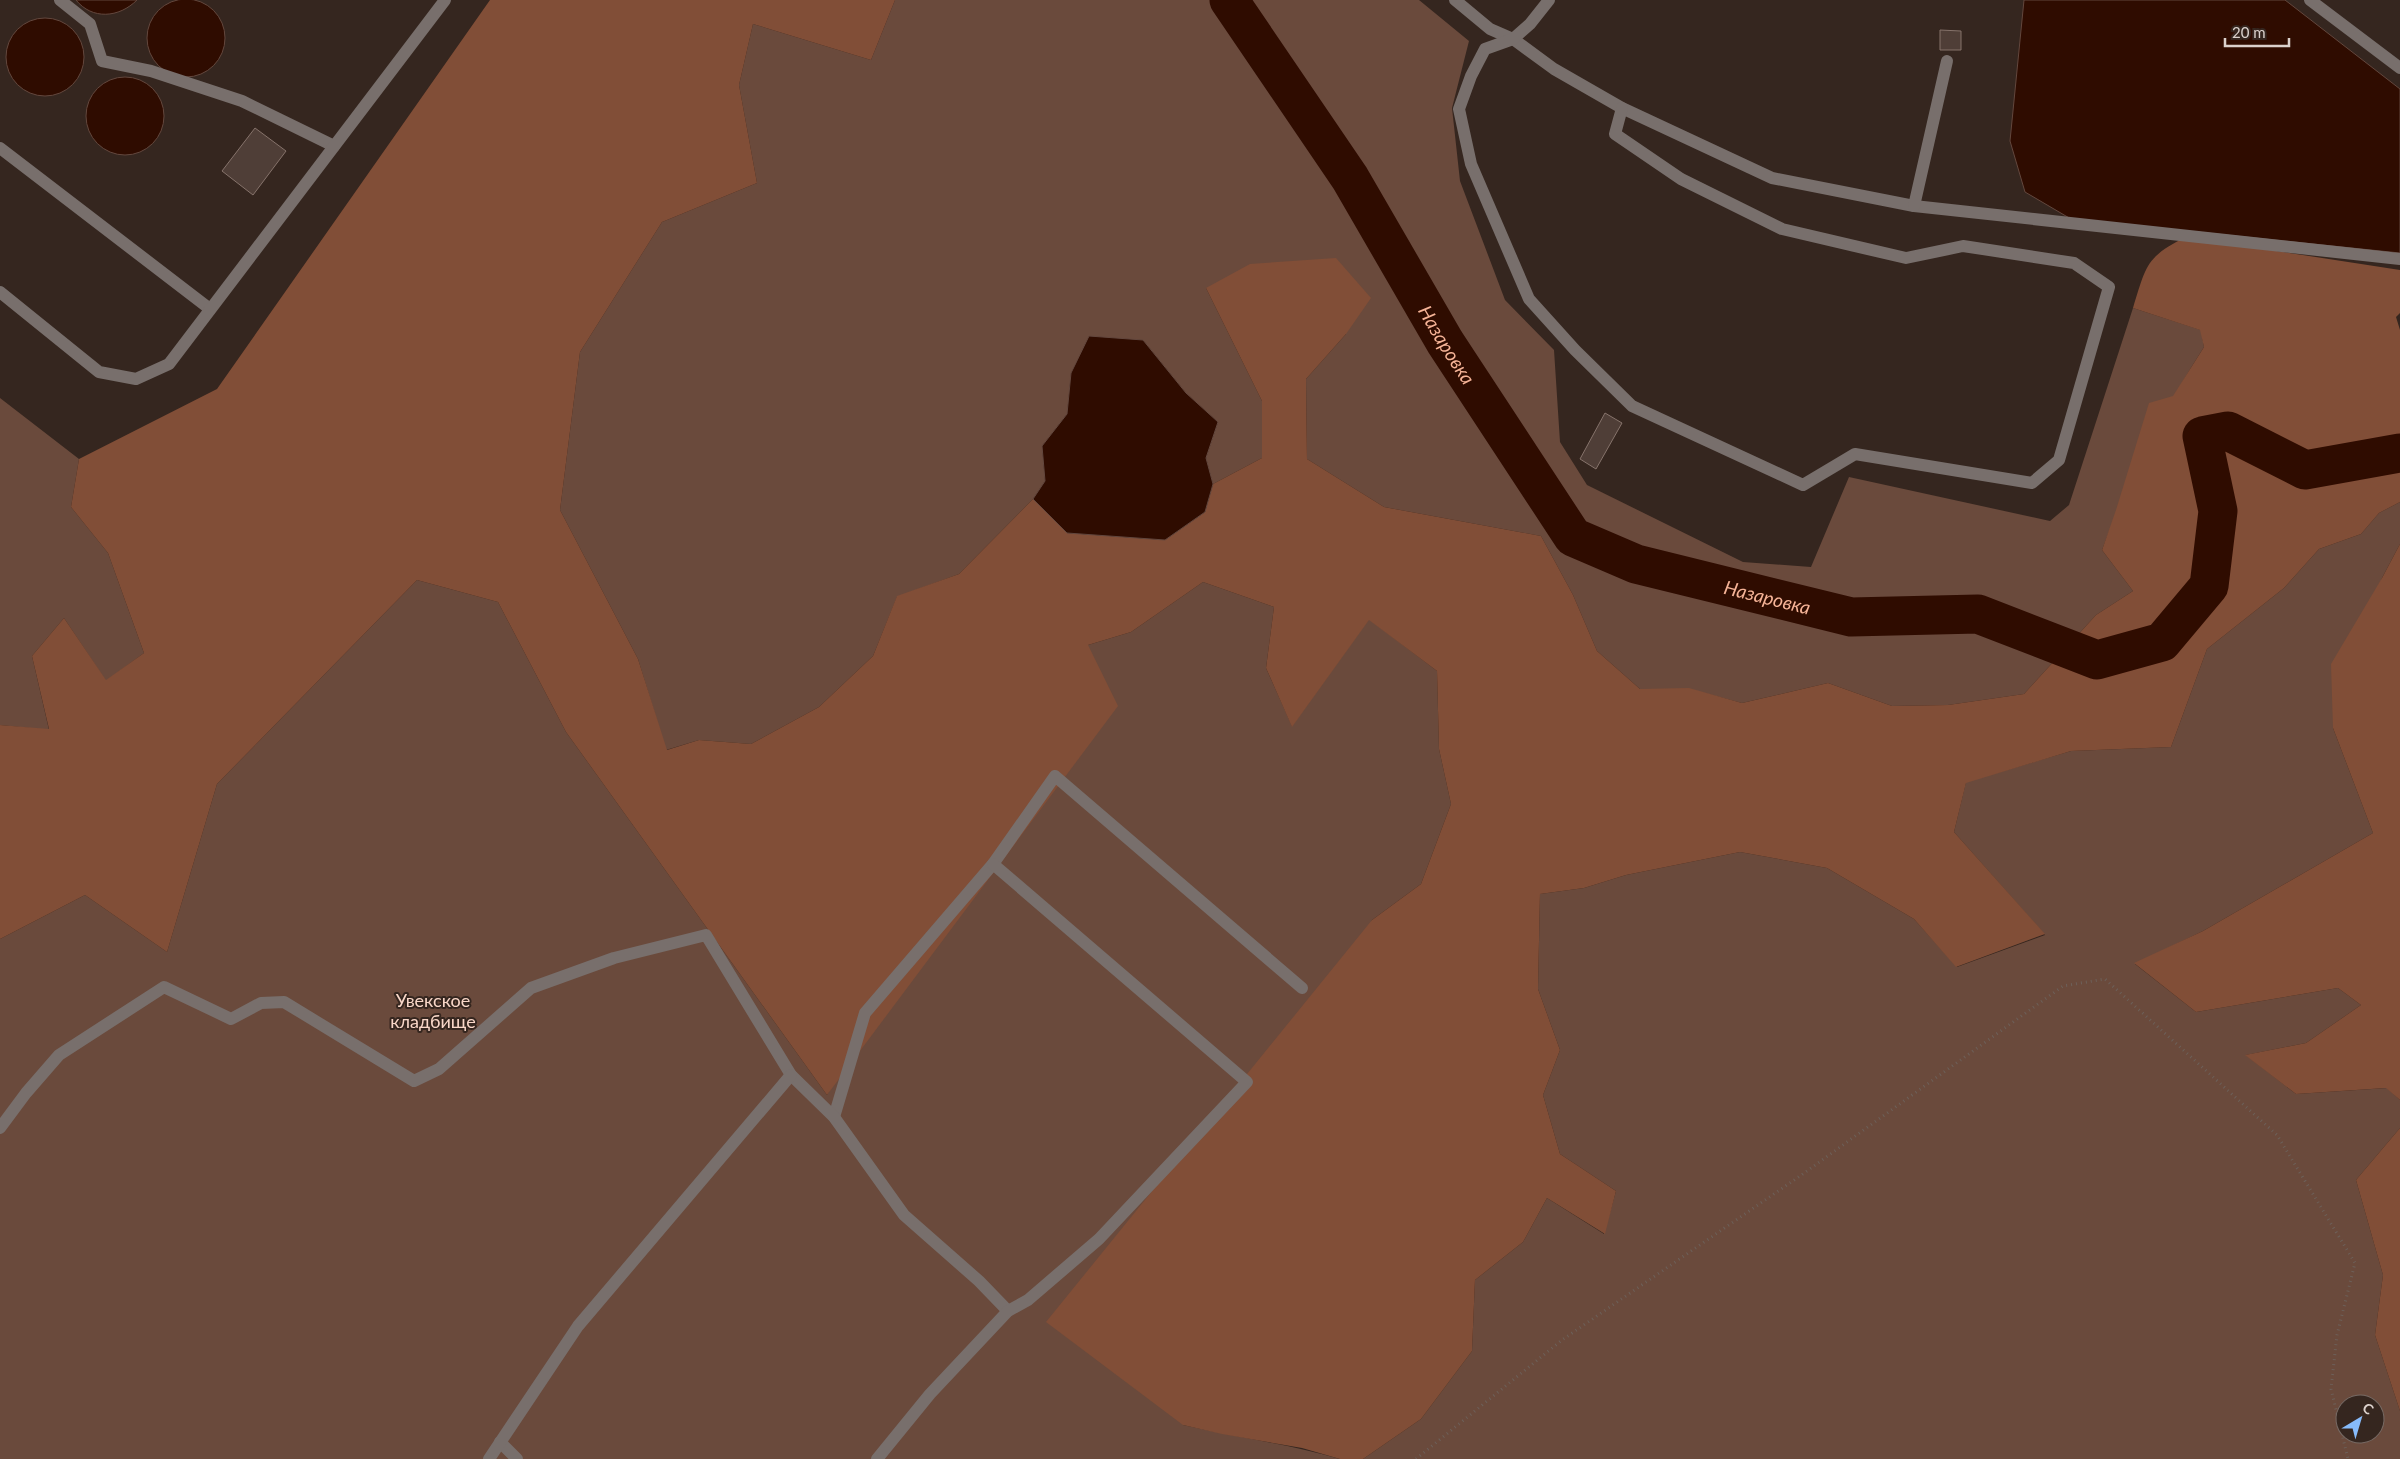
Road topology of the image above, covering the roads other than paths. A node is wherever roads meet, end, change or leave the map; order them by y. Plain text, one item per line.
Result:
1 (60, 0) edge
2 (445, 0) edge
3 (1455, 0) edge
4 (1549, 0) edge
5 (2310, 0) edge
6 (1513, 39) junction
7 (1947, 61) dead end
8 (2400, 68) edge
9 (1622, 108) junction
10 (334, 146) junction
11 (0, 148) edge
12 (1914, 206) junction
13 (2400, 258) edge
14 (0, 292) edge
15 (210, 309) junction
16 (993, 864) junction
17 (1302, 988) dead end
18 (791, 1075) junction
19 (834, 1117) junction
20 (0, 1128) edge
21 (1008, 1311) junction
22 (500, 1442) junction
23 (489, 1459) edge
24 (517, 1459) edge
25 (877, 1459) edge

1 - 10 street
2 - 10 street
3 - 6 street
4 - 6 street
5 - 8 street
6 - 9 street
6 - 9 street
7 - 12 street
9 - 12 street
10 - 15 street
11 - 15 street
12 - 13 street
14 - 15 street
16 - 17 street
16 - 19 street
16 - 21 street
18 - 19 street
18 - 20 street
18 - 22 street
19 - 21 street
21 - 25 street
22 - 23 street
22 - 24 street

